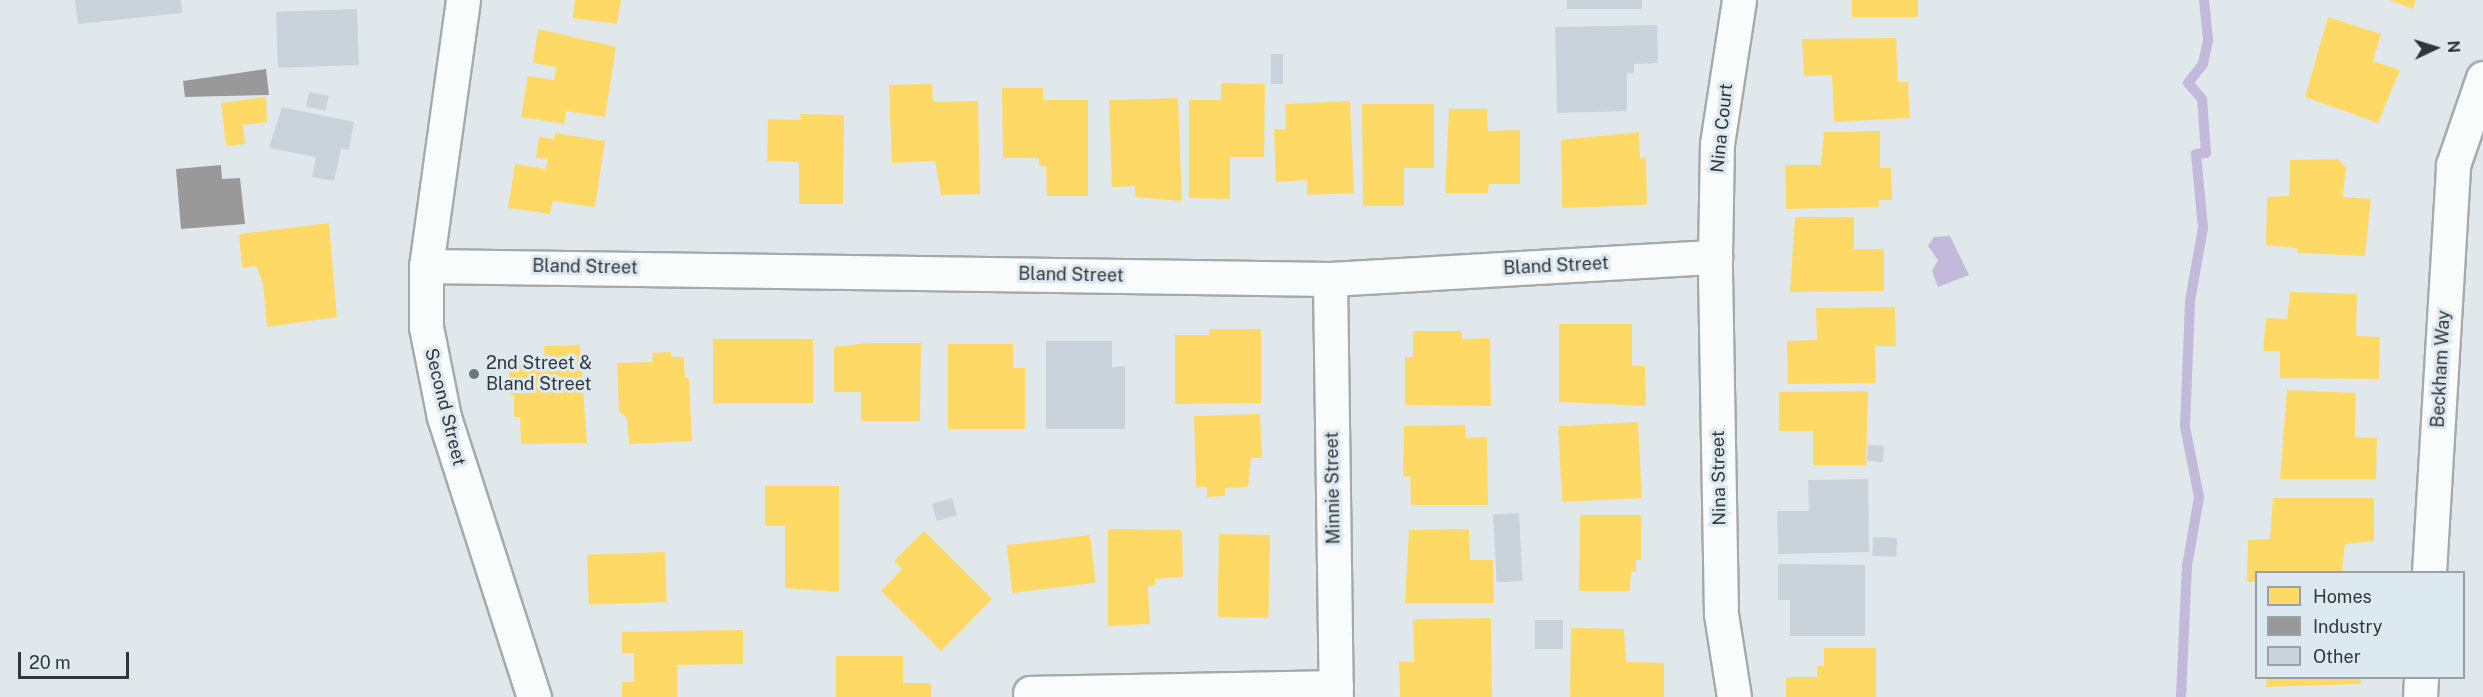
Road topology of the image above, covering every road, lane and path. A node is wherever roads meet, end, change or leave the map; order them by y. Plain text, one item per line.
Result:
1 (463, 0) edge
2 (1739, 0) edge
3 (2483, 78) edge
4 (1715, 257) junction
5 (426, 266) junction
6 (1330, 279) junction
7 (2429, 571) edge
8 (2421, 679) edge
9 (1336, 692) edge
10 (1030, 693) dead end
11 (534, 697) edge
12 (1734, 697) edge
13 (2420, 697) edge

1 - 5 street, Second Street
2 - 4 street, Nina Court
3 - 7 street, Beckham Way
4 - 6 street, Bland Street
4 - 12 street, Nina Street
5 - 6 street, Bland Street
5 - 11 street, Second Street
6 - 9 street, Minnie Street
8 - 13 street
9 - 10 street

